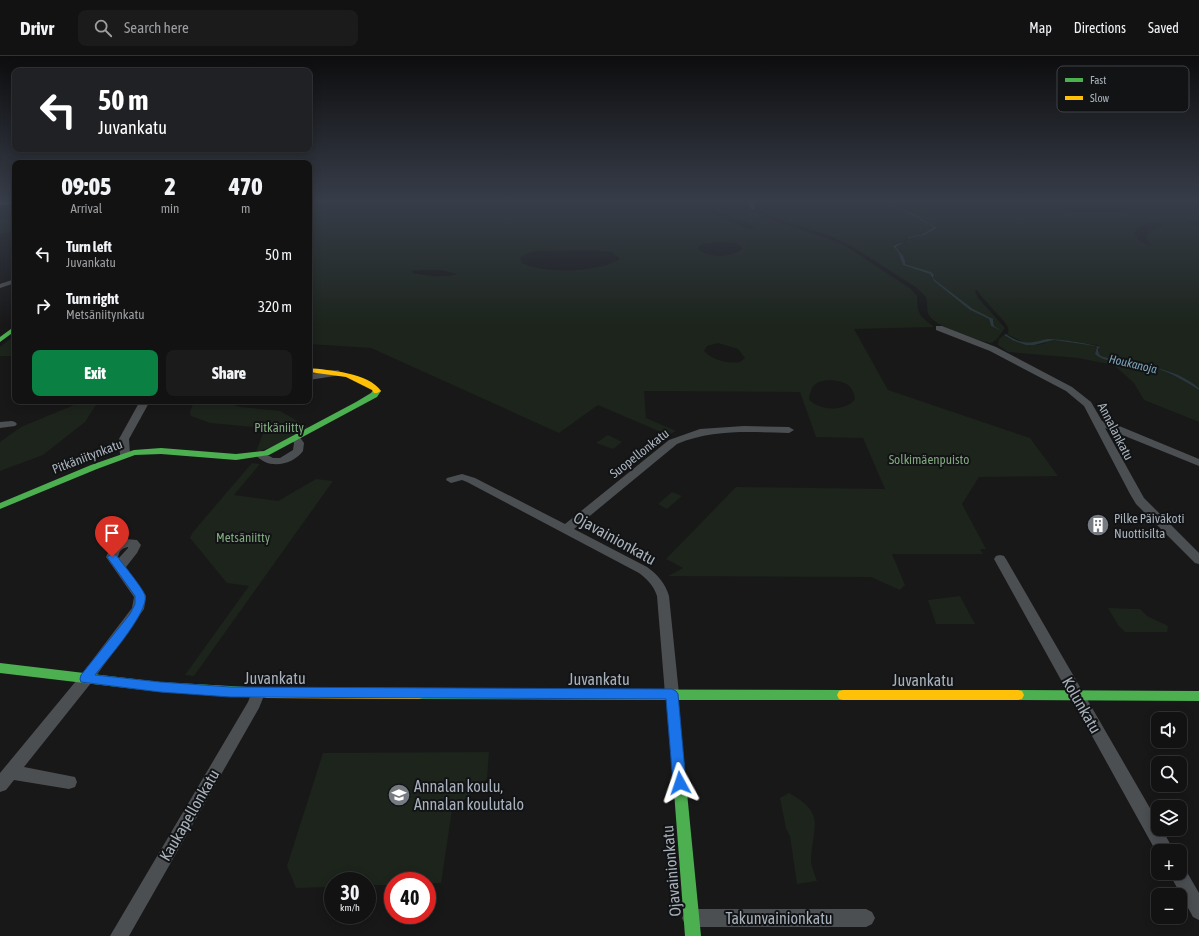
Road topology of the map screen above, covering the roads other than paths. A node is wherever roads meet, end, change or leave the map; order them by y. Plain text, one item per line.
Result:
1 (12, 282) edge
2 (0, 286) edge
3 (939, 328) dead end
4 (12, 330) edge
5 (0, 340) edge
6 (312, 370) edge
7 (339, 373) junction
8 (312, 377) edge
9 (143, 404) edge
10 (12, 424) dead end
11 (1099, 424) junction
12 (0, 425) edge
13 (789, 430) dead end
14 (295, 438) joint
15 (260, 454) joint
16 (125, 455) junction
17 (1199, 462) edge
18 (451, 480) dead end
19 (0, 506) edge
20 (567, 529) junction
21 (1000, 559) dead end
22 (1199, 560) edge
23 (120, 566) dead end
24 (0, 668) edge
25 (86, 679) junction
26 (258, 693) junction
27 (672, 694) junction
28 (1077, 696) junction
29 (1199, 696) edge
30 (10, 772) junction
31 (69, 782) dead end
32 (0, 785) edge
33 (1161, 844) edge
34 (1182, 880) edge
35 (1199, 911) edge
36 (691, 918) junction
37 (866, 918) dead end
38 (118, 936) edge
39 (693, 936) edge

1 - 2 street
3 - 11 street, Annalankatu
4 - 5 main road
6 - 7 main road, Pitkäniitynkatu
7 - 8 street, Pitkäniitynkatu
7 - 14 main road, Pitkäniitynkatu
9 - 16 street
10 - 12 street
11 - 17 street
11 - 22 street, Annalankatu
13 - 20 street, Suopellonkatu
14 - 15 street, Pitkäniitynkatu
15 - 16 main road, Pitkäniitynkatu
16 - 19 main road, Pitkäniitynkatu
18 - 20 street, Ojavainionkatu
20 - 27 street, Ojavainionkatu
21 - 28 street, Kolunkatu
23 - 25 street
24 - 25 main road, Juvankatu
25 - 26 main road, Juvankatu
25 - 30 street
26 - 27 main road, Juvankatu
26 - 38 street, Kaukapellonkatu
27 - 28 main road, Juvankatu
27 - 36 main road, Ojavainionkatu
28 - 29 main road, Juvankatu
28 - 33 street, Kolunkatu
30 - 31 street
30 - 32 street
34 - 35 street
36 - 37 street, Takunvainionkatu
36 - 39 main road, Ojavainionkatu

